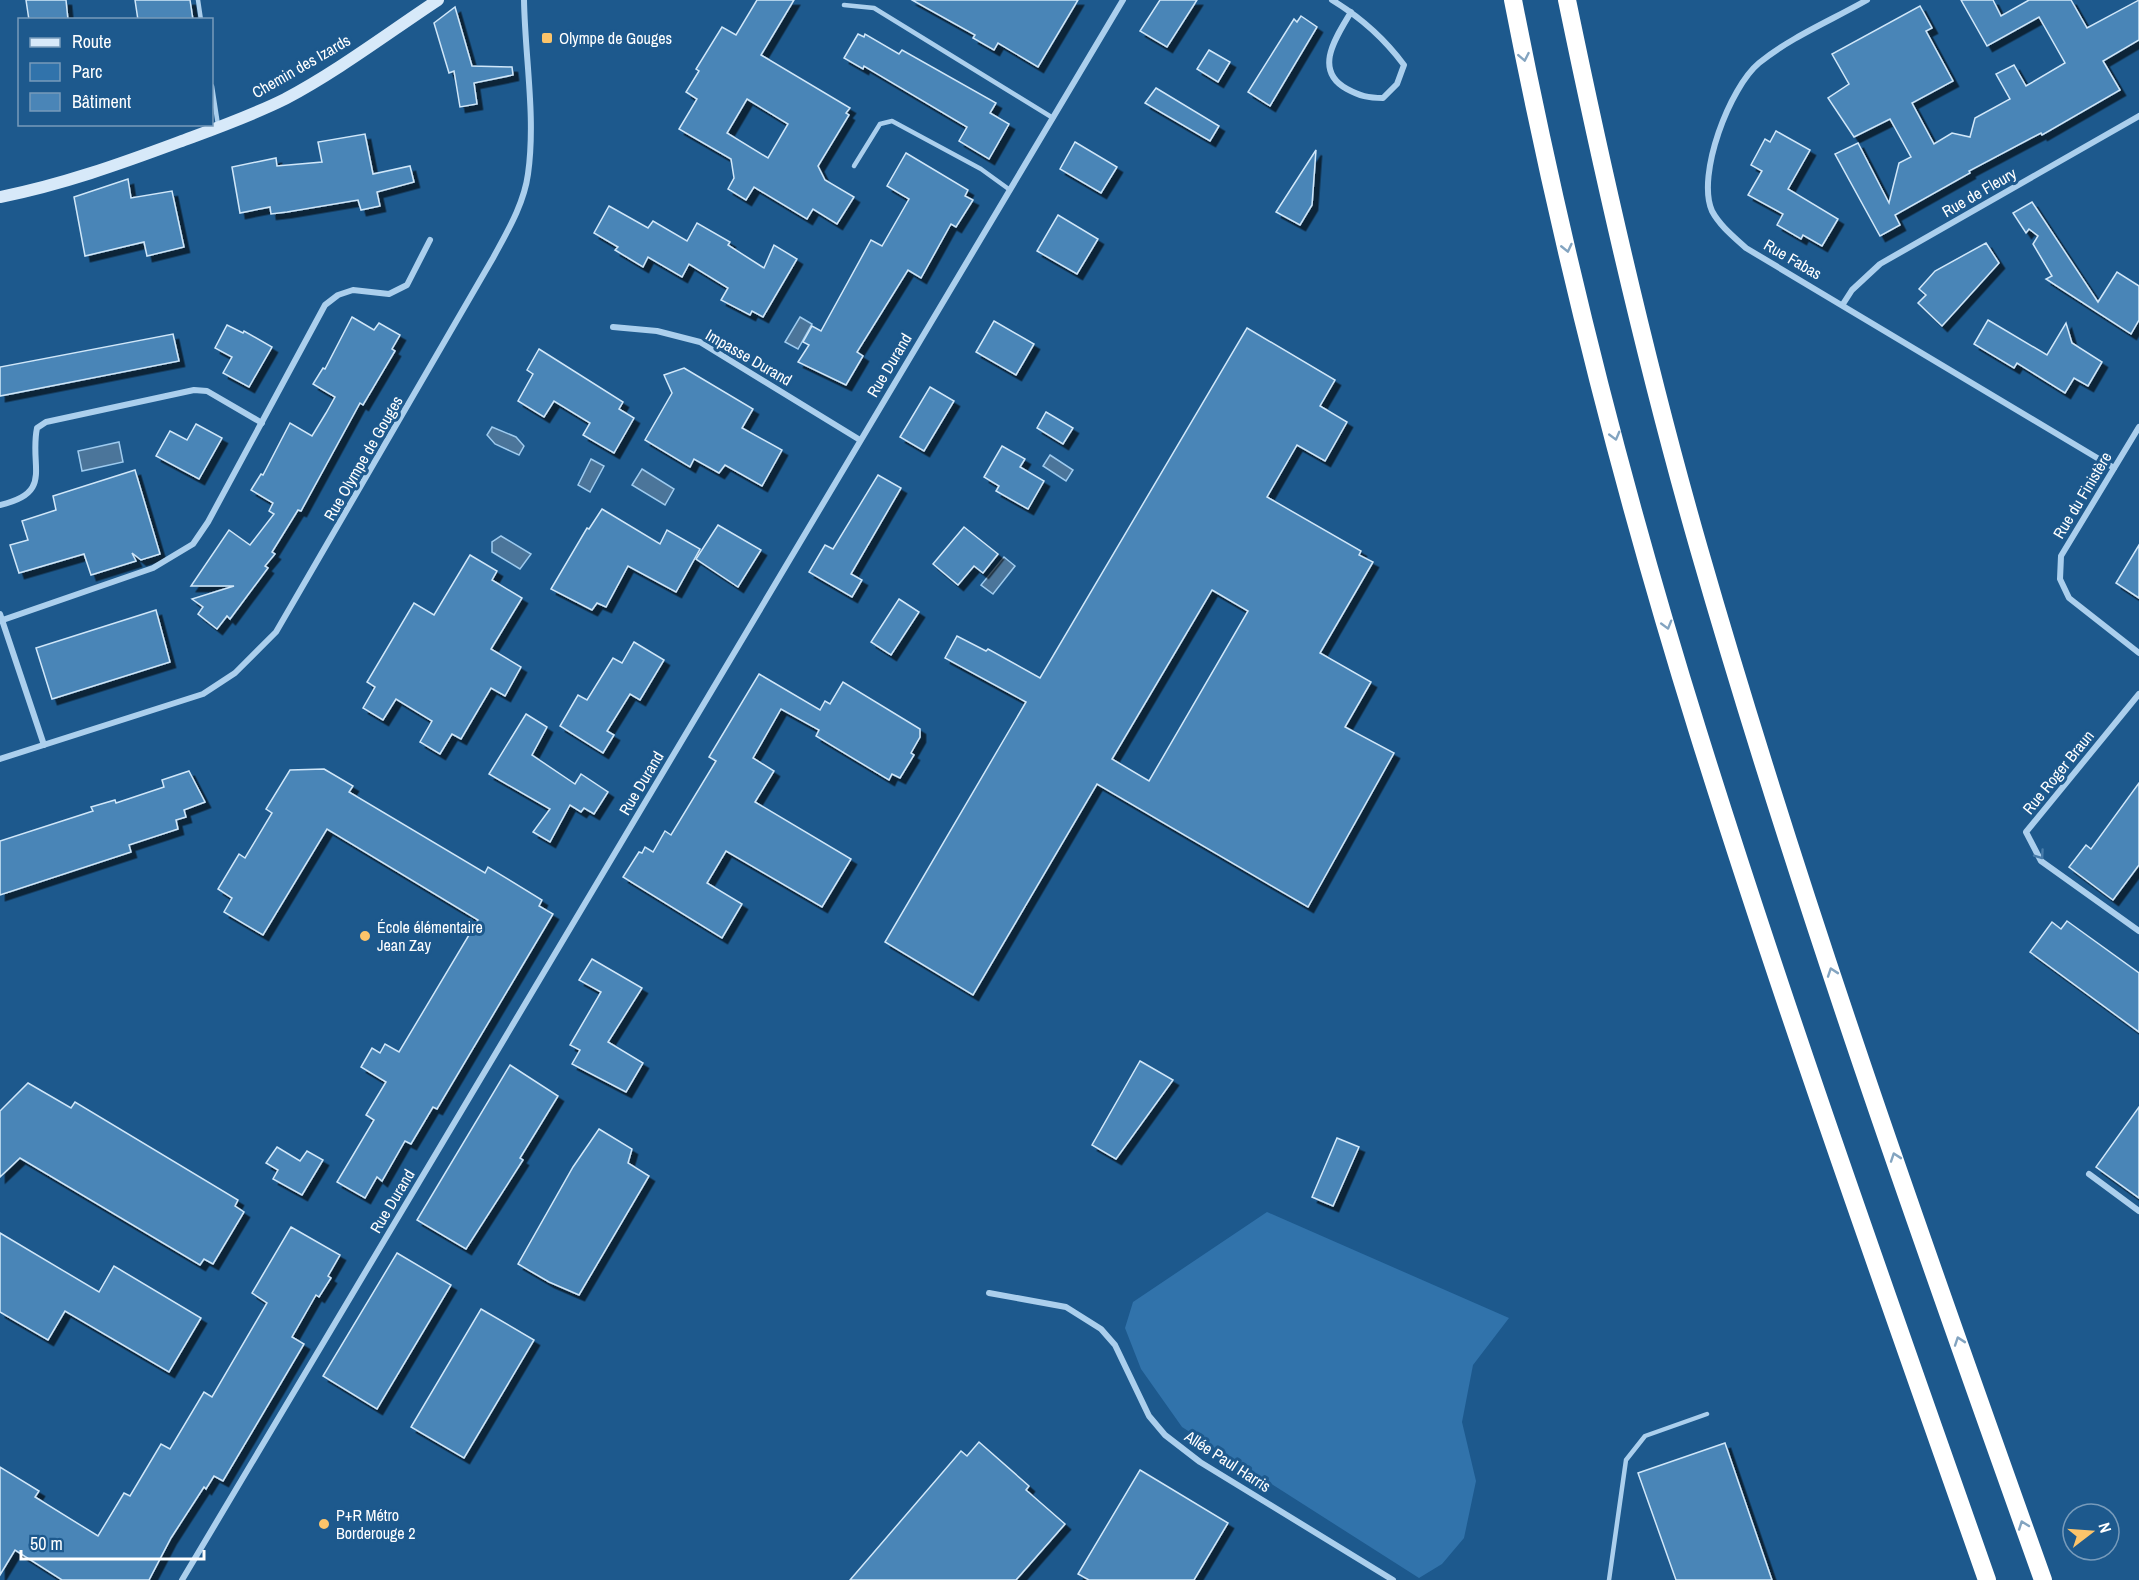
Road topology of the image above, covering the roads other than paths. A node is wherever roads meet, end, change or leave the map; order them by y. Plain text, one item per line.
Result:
1 (198, 0) edge
2 (438, 0) edge
3 (524, 0) edge
4 (1123, 0) edge
5 (1332, 0) edge
6 (1512, 0) edge
7 (1567, 0) edge
8 (1867, 0) edge
9 (844, 5) dead end
10 (1351, 12) junction
11 (201, 18) edge
12 (213, 93) edge
13 (2139, 116) edge
14 (1054, 119) junction
15 (218, 128) junction
16 (854, 166) dead end
17 (1011, 190) junction
18 (0, 197) edge
19 (430, 240) dead end
20 (1843, 304) junction
21 (613, 327) dead end
22 (262, 423) junction
23 (2139, 428) edge
24 (860, 440) junction
25 (2114, 468) junction
26 (0, 505) edge
27 (1, 619) edge
28 (2139, 653) edge
29 (2139, 694) edge
30 (44, 745) junction
31 (0, 759) edge
32 (2139, 931) edge
33 (2089, 1174) dead end
34 (2139, 1211) edge
35 (989, 1293) dead end
36 (1707, 1414) dead end
37 (182, 1580) edge
38 (1393, 1580) edge
39 (1609, 1580) edge
40 (1987, 1580) edge
41 (2043, 1580) edge

1 - 11 lane
2 - 15 street, Chemin des Izards
3 - 30 street, Rue Olympe de Gouges
4 - 14 street, Rue Durand
5 - 10 street
6 -> 40 highway
41 -> 7 highway
8 - 20 street, Rue Fabas
9 - 14 lane
10 - 10 street
12 - 15 lane
13 - 20 street, Rue de Fleury
14 - 17 street, Rue Durand
15 - 18 street, Chemin des Izards
16 - 17 lane
17 - 24 street, Rue Durand
19 - 22 street
20 - 25 street, Rue Fabas
21 - 24 street, Impasse Durand
22 - 26 street
22 - 27 street
23 - 25 street, Rue du Finistère
24 - 37 street, Rue Durand
25 - 28 street, Rue du Finistère
27 - 30 street
29 -> 32 street, Rue Roger Braun
30 - 31 street, Rue Olympe de Gouges
33 - 34 street
35 - 38 street, Allée Paul Harris
36 - 39 lane

